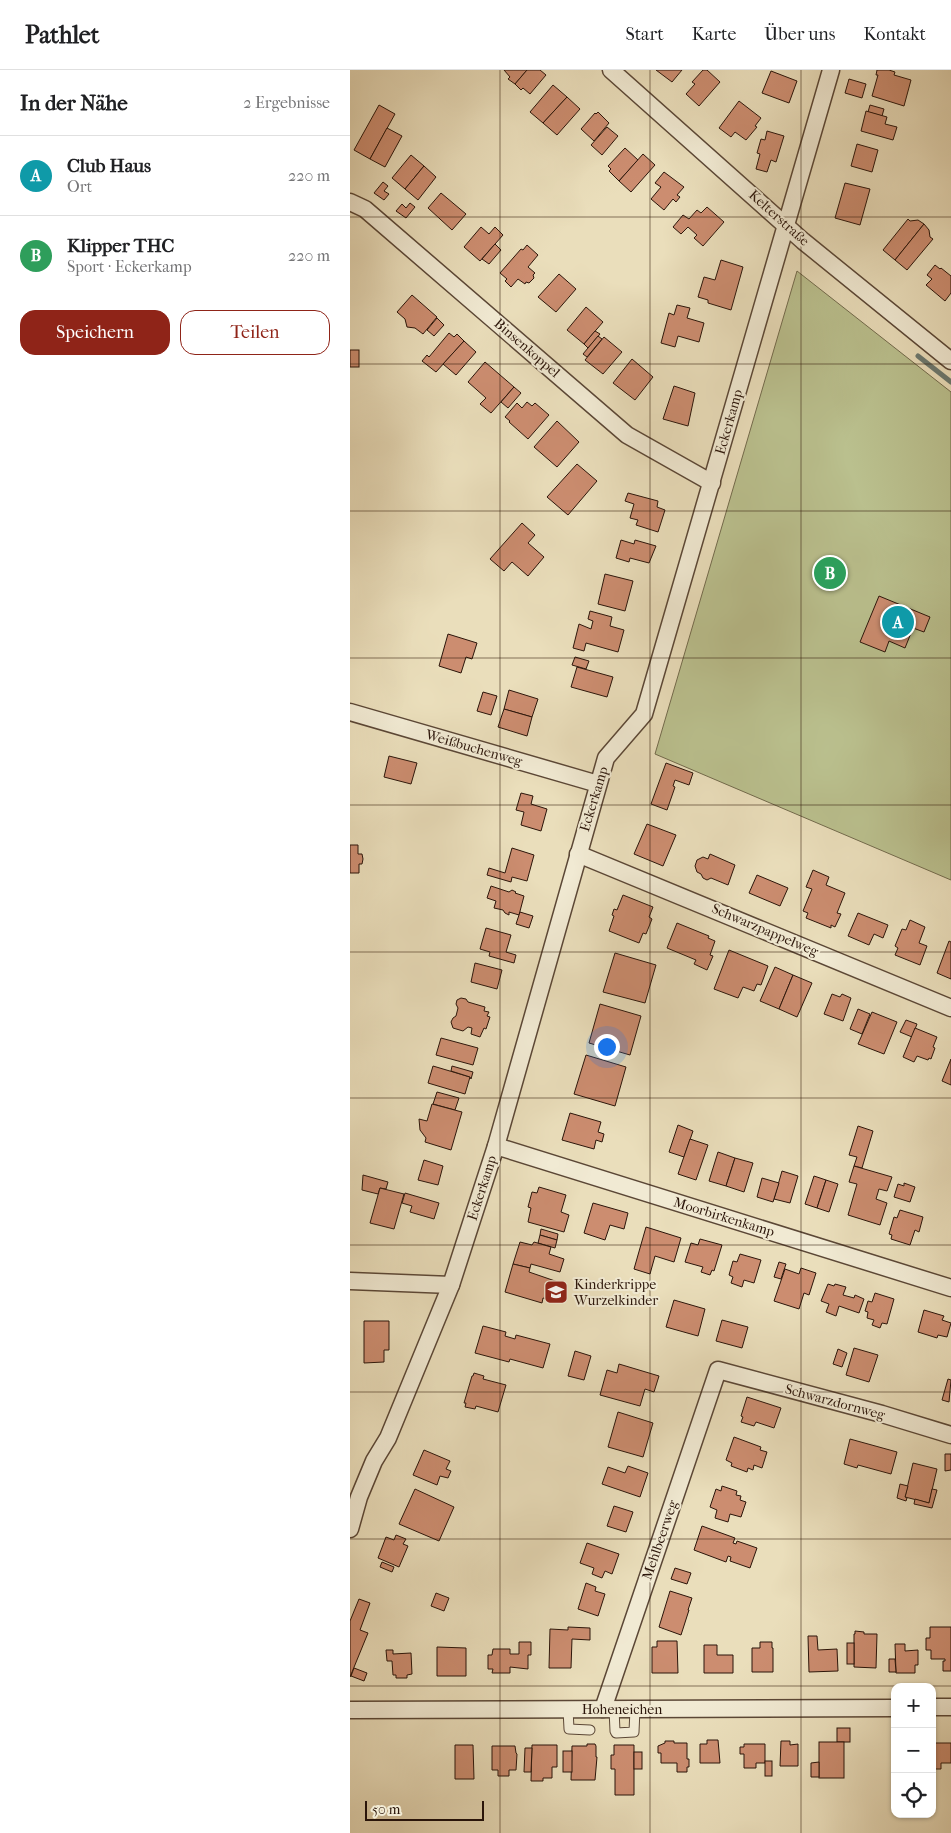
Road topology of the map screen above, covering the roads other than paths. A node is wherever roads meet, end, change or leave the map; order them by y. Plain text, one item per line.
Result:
1 (611, 70) edge
2 (831, 70) edge
3 (350, 202) edge
4 (787, 225) junction
5 (951, 361) edge
6 (712, 483) junction
7 (350, 712) edge
8 (598, 784) junction
9 (578, 854) junction
10 (951, 1008) edge
11 (496, 1146) junction
12 (350, 1281) edge
13 (452, 1285) junction
14 (951, 1288) edge
15 (718, 1370) joint
16 (951, 1436) edge
17 (350, 1529) edge
18 (951, 1707) edge
19 (891, 1708) edge
20 (936, 1708) edge
21 (568, 1709) junction
22 (608, 1709) junction
23 (635, 1709) junction
24 (350, 1710) edge
25 (590, 1730) dead end

1 - 4 street, Kelterstraße
2 - 4 street, Eckerkamp
3 - 6 street, Binsenkoppel
4 - 5 street, Kelterstraße
4 - 6 street, Eckerkamp
6 - 8 street, Eckerkamp
7 - 8 street, Weißbuchenweg
8 - 9 street, Eckerkamp
9 - 10 street, Schwarzpappelweg
9 - 11 street, Eckerkamp
11 - 13 street, Eckerkamp
11 - 14 street, Moorbirkenkamp
12 - 13 street
13 - 17 street, Eckerkamp
15 - 16 street, Schwarzdornweg
15 - 22 street, Mehlbeerweg
18 - 20 street
19 - 23 street, Hoheneichen
21 - 22 street, Hoheneichen
21 - 24 street, Hoheneichen
21 - 25 lane
22 - 23 street, Hoheneichen
22 - 23 lane

